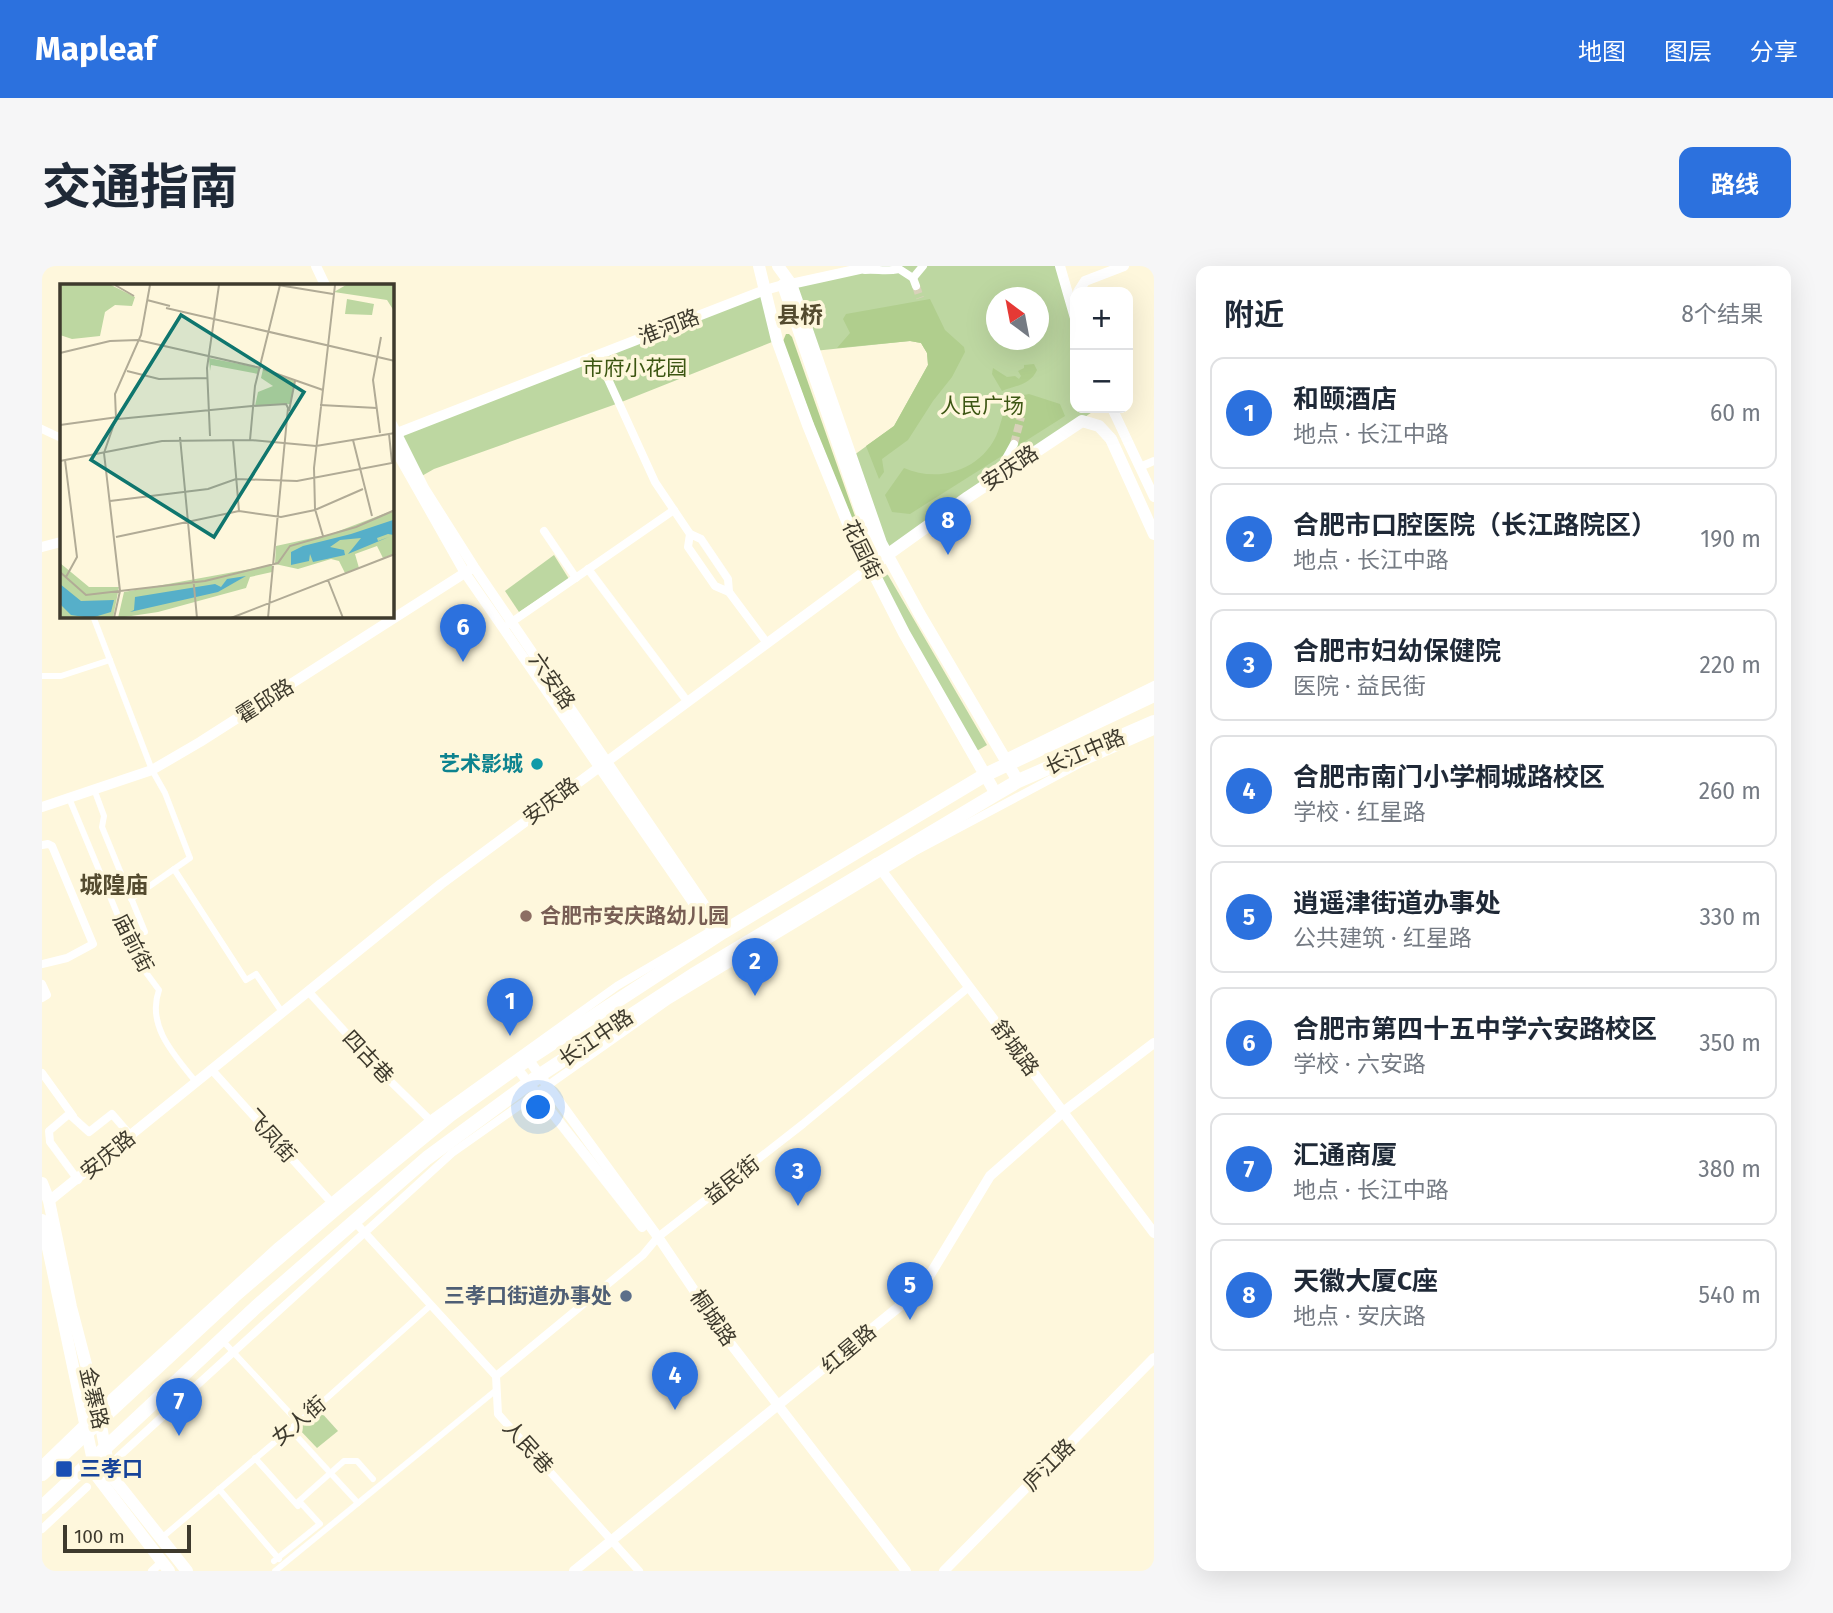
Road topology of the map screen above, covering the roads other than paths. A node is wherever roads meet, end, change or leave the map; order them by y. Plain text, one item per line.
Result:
1 (316, 266) edge
2 (323, 266) edge
3 (759, 266) edge
4 (778, 266) edge
5 (873, 266) edge
6 (923, 266) edge
7 (1060, 266) edge
8 (1124, 266) edge
9 (845, 271) junction
10 (325, 284) edge
11 (332, 284) edge
12 (787, 285) junction
13 (1081, 287) edge
14 (765, 290) junction
15 (1070, 297) edge
16 (597, 355) junction
17 (1114, 413) edge
18 (42, 429) edge
19 (394, 434) edge
20 (394, 436) edge
21 (60, 438) edge
22 (1014, 444) tunnel mouth
23 (1154, 461) edge
24 (1140, 467) junction
25 (979, 489) junction
26 (1154, 497) edge
27 (674, 510) junction
28 (544, 531) dead end
29 (690, 534) junction
30 (1154, 534) edge
31 (60, 543) edge
32 (42, 547) edge
33 (886, 554) junction
34 (869, 568) junction
35 (588, 569) junction
36 (470, 570) junction
37 (576, 578) junction
38 (729, 592) junction
39 (94, 618) edge
40 (507, 625) junction
41 (767, 643) junction
42 (110, 660) junction
43 (42, 676) edge
44 (1154, 685) edge
45 (1154, 695) edge
46 (687, 701) junction
47 (1154, 722) edge
48 (1154, 731) edge
49 (1007, 761) junction
50 (603, 763) junction
51 (152, 769) junction
52 (983, 773) junction
53 (1018, 781) junction
54 (94, 789) junction
55 (996, 794) junction
56 (69, 798) junction
57 (42, 807) edge
58 (42, 845) edge
59 (880, 867) junction
60 (174, 869) junction
61 (131, 899) junction
62 (717, 931) junction
63 (145, 932) dead end
64 (42, 964) edge
65 (42, 984) edge
66 (969, 987) junction
67 (308, 991) junction
68 (42, 998) edge
69 (282, 1012) junction
70 (1154, 1043) edge
71 (522, 1063) junction
72 (211, 1069) junction
73 (42, 1073) edge
74 (196, 1082) junction
75 (539, 1084) junction
76 (1063, 1112) junction
77 (73, 1116) junction
78 (430, 1120) junction
79 (131, 1136) junction
80 (78, 1180) junction
81 (42, 1185) edge
82 (331, 1202) junction
83 (46, 1205) edge
84 (42, 1220) edge
85 (354, 1221) junction
86 (365, 1233) junction
87 (1154, 1233) edge
88 (656, 1240) junction
89 (431, 1305) junction
90 (222, 1340) junction
91 (234, 1353) junction
92 (1154, 1358) edge
93 (496, 1377) junction
94 (495, 1391) junction
95 (776, 1407) junction
96 (92, 1420) junction
97 (298, 1422) junction
98 (290, 1429) junction
99 (104, 1448) junction
100 (255, 1458) junction
101 (93, 1459) junction
102 (42, 1464) edge
103 (105, 1470) junction
104 (42, 1474) edge
105 (373, 1479) dead end
106 (87, 1487) dead end
107 (219, 1489) junction
108 (358, 1503) junction
109 (42, 1507) edge
110 (42, 1529) edge
111 (322, 1533) junction
112 (165, 1535) dead end
113 (611, 1541) junction
114 (274, 1561) dead end
115 (284, 1564) junction
116 (161, 1568) edge
117 (187, 1571) edge
118 (275, 1571) edge
119 (574, 1571) edge
120 (639, 1571) edge
121 (899, 1571) edge
122 (906, 1571) edge
123 (944, 1571) edge

1 - 10 street
2 - 11 street
3 - 14 main road, 花园街
4 - 12 main road, 花园街
5 - 9 street, 淮河路
6 - 9 street
7 - 15 street
8 - 13 street
9 - 12 street, 淮河路
12 - 14 street, 淮河路
12 - 33 main road, 花园街
14 - 16 street, 淮河路
14 - 34 main road, 花园街
16 - 19 street, 淮河路
16 - 27 street
17 - 24 street
18 - 21 street
20 - 36 street, 六安路
22 - 25 street
23 - 24 street
24 - 26 street
25 - 30 main road, 安庆路
25 - 33 main road, 安庆路
27 - 29 street
27 - 35 street
28 - 37 street
29 - 38 street
29 - 38 street
31 - 32 street
33 - 34 main road, 安庆路
33 - 49 main road, 花园街
34 - 41 street, 安庆路
34 - 52 main road, 花园街
35 - 37 street
35 - 46 street
36 - 40 street, 六安路
36 - 51 street, 霍邱路
37 - 40 street
38 - 41 street
39 - 42 street
40 - 50 street, 六安路
41 - 46 street, 安庆路
42 - 43 street
42 - 51 street
44 - 49 street
45 - 49 highway, 长江中路
46 - 50 street, 安庆路
47 - 53 highway, 长江中路
48 - 59 street
49 - 52 highway, 长江中路
49 - 53 main road, 花园街
50 - 62 street, 六安路
50 - 67 street, 安庆路
51 - 54 street, 霍邱路
51 - 60 street
52 - 55 main road, 花园街
52 - 62 highway, 长江中路
53 - 55 highway, 长江中路
54 - 56 street, 霍邱路
54 - 61 street
55 - 59 highway, 长江中路
56 - 57 street, 霍邱路
56 - 74 street, 庙前街
58 - 64 street
59 - 66 street, 舒城路
59 - 75 highway, 长江中路
60 - 61 street
60 - 69 street
61 - 63 street
62 - 71 highway, 长江中路
62 - 78 street
65 - 68 street
66 - 76 street, 舒城路
66 - 88 street, 益民街
67 - 69 street, 安庆路
67 - 78 street, 四古巷
69 - 72 street, 安庆路
70 - 76 street, 红星路
71 - 75 street, 桐城路
71 - 96 highway, 长江中路
72 - 74 street, 安庆路
72 - 82 street, 飞凤街
73 - 77 street
74 - 79 street, 安庆路
75 - 85 highway, 长江中路
75 - 86 street
75 - 88 street, 桐城路
76 - 87 street, 舒城路
76 - 95 street, 红星路
77 - 79 street
77 - 80 street
78 - 82 street
79 - 80 street, 安庆路
80 - 83 street, 安庆路
81 - 83 main road, 金寨路
82 - 96 street
83 - 96 main road, 金寨路
84 - 96 main road, 金寨路
85 - 86 street
85 - 90 highway, 长江中路
86 - 89 street
86 - 91 street
88 - 93 street, 益民街
88 - 95 street, 桐城路
89 - 93 street
89 - 97 street, 女人街
90 - 91 street
90 - 99 highway, 长江中路
91 - 97 street
91 - 103 street
92 - 123 street, 庐江路
93 - 94 street, 人民巷
94 - 108 street
94 - 113 street, 人民巷
95 - 113 street, 红星路
95 - 121 street, 桐城路
95 - 122 street, 桐城路
96 - 99 main road, 金寨路
96 - 101 main road, 金寨路
96 - 102 street
96 - 104 highway, 长江中路
97 - 98 street, 女人街
98 - 100 street, 女人街
98 - 108 street
99 - 101 highway, 长江中路
99 - 103 main road, 金寨路
100 - 107 street, 女人街
100 - 111 street
101 - 109 highway, 长江中路
101 - 116 main road, 金寨路
103 - 117 main road, 金寨路
105 - 114 street
106 - 110 street
107 - 112 street, 女人街
107 - 115 street
108 - 111 street
111 - 115 street
113 - 119 street, 红星路
113 - 120 street, 人民巷
115 - 118 street

